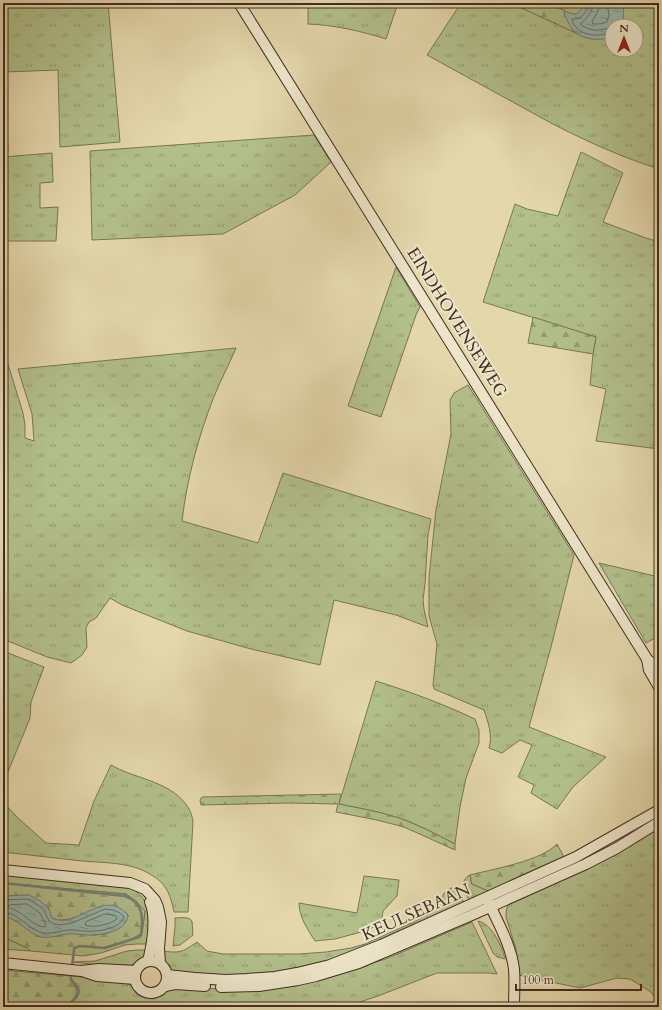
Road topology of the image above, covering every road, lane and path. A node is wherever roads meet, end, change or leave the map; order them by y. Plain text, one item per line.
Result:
1 (239, 3) edge
2 (647, 659) junction
3 (659, 673) edge
4 (659, 687) edge
5 (659, 810) edge
6 (659, 822) edge
7 (3, 870) edge
8 (137, 885) junction
9 (489, 902) junction
10 (148, 961) junction
11 (3, 963) edge
12 (160, 963) junction
13 (135, 975) junction
14 (168, 975) junction
15 (166, 986) junction
16 (514, 1007) edge

1 - 2 main road, EINDHOVENSEWEG
2 - 3 main road, EINDHOVENSEWEG
2 - 4 main road, EINDHOVENSEWEG
5 - 9 main road, KEULSEBAAN
6 - 9 main road, KEULSEBAAN
7 - 8 main road
8 - 10 main road
8 - 12 main road
9 - 14 main road, KEULSEBAAN
9 - 15 main road, KEULSEBAAN
9 - 16 main road
10 - 12 main road
10 - 13 main road
11 - 13 main road
12 - 14 main road
13 - 15 main road
14 - 15 main road

